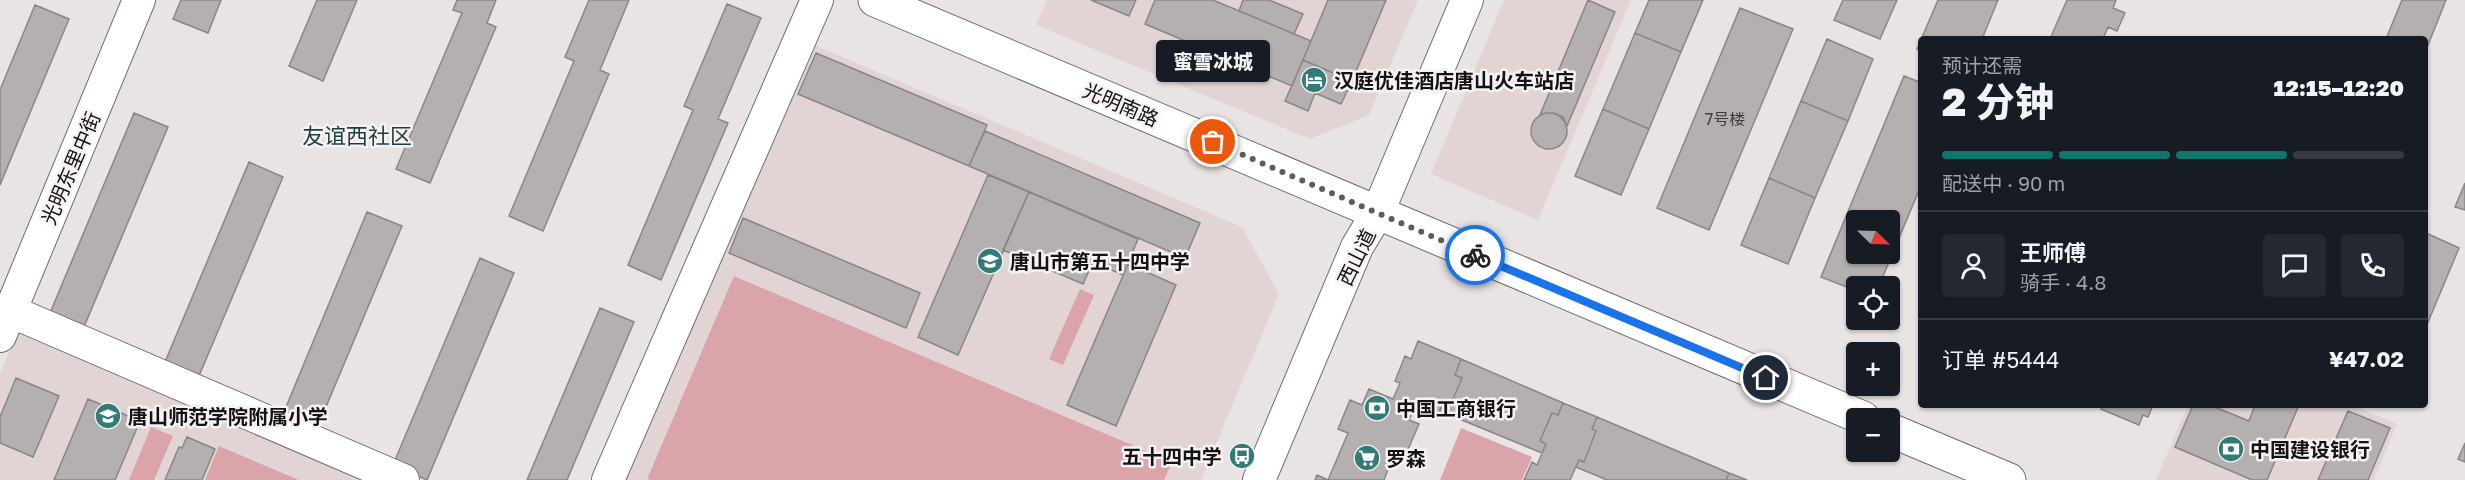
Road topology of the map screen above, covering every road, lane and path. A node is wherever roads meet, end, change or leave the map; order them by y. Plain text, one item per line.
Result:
1 (140, 0) edge
2 (817, 0) edge
3 (875, 0) edge
4 (1467, 0) edge
5 (1378, 212) junction
6 (5, 323) edge
7 (1846, 411) edge
8 (1900, 434) edge
9 (2002, 479) edge
10 (403, 480) edge
11 (608, 480) edge
12 (1259, 480) edge

1 - 6 street, 光明东里中街
2 - 11 street
3 - 5 main road, 光明南路
4 - 5 street, 西山道
5 - 7 main road, 光明南路
5 - 12 street, 西山道
6 - 10 street
8 - 9 main road

